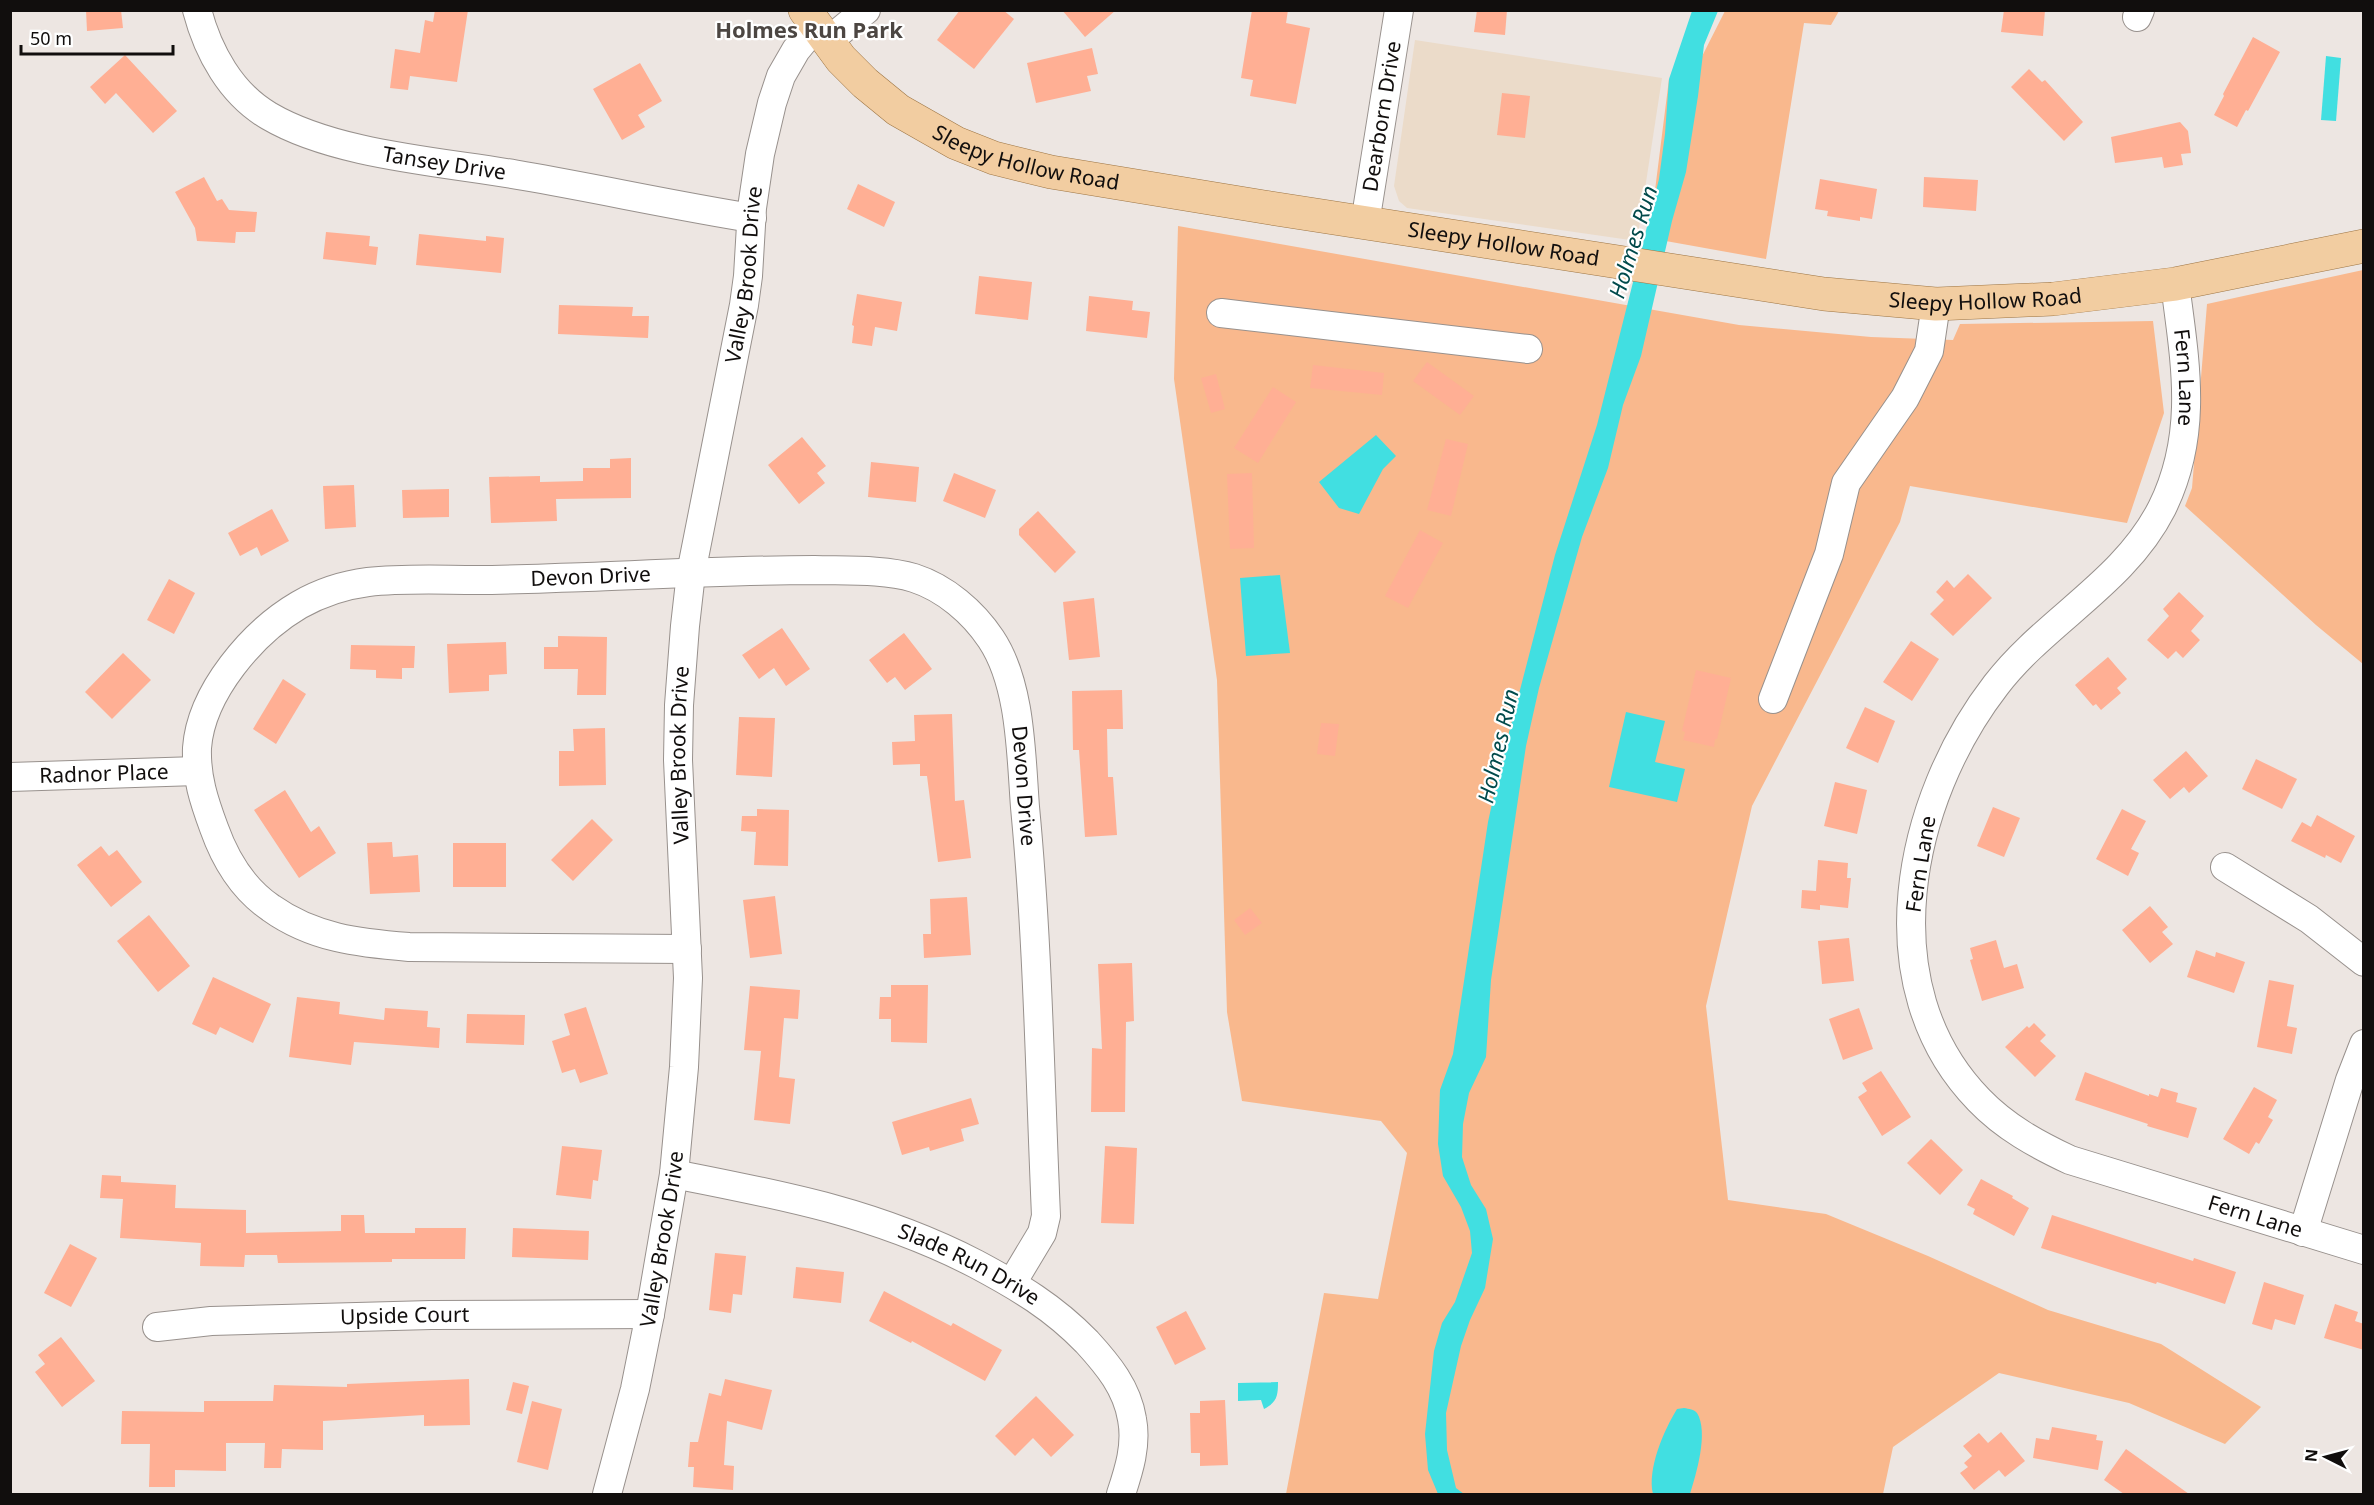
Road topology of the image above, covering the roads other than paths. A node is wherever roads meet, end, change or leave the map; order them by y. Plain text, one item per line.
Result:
1 (197, 10) edge
2 (866, 10) edge
3 (1399, 10) edge
4 (816, 26) edge
5 (752, 218) junction
6 (1365, 223) junction
7 (2364, 246) edge
8 (2175, 284) junction
9 (1936, 304) junction
10 (1221, 313) dead end
11 (1528, 349) dead end
12 (691, 573) junction
13 (1773, 699) dead end
14 (197, 771) junction
15 (10, 777) edge
16 (2225, 867) dead end
17 (687, 949) junction
18 (2364, 962) edge
19 (2364, 1044) edge
20 (674, 1174) junction
21 (2303, 1232) junction
22 (2364, 1250) edge
23 (1012, 1283) junction
24 (650, 1314) junction
25 (157, 1327) dead end
26 (607, 1494) edge
27 (1121, 1494) edge

1 - 5 street, Tansey Drive
2 - 4 street, Valley Brook Drive
3 - 6 street, Dearborn Drive
4 - 5 street, Valley Brook Drive
4 - 6 main road, Sleepy Hollow Road
5 - 12 street, Valley Brook Drive
6 - 9 main road, Sleepy Hollow Road
7 - 8 main road, Sleepy Hollow Road
8 - 9 main road, Sleepy Hollow Road
8 - 21 street, Fern Lane
9 - 13 street
10 - 11 street
12 - 14 street, Devon Drive
12 - 17 street, Valley Brook Drive
12 - 23 street, Devon Drive
14 - 15 street, Radnor Place
14 - 17 street, Devon Drive
16 - 18 street
17 - 20 street, Valley Brook Drive
19 - 21 street
20 - 23 street, Slade Run Drive
20 - 24 street, Valley Brook Drive
21 - 22 street, Fern Lane
23 - 27 street, Slade Run Drive
24 - 25 street, Upside Court
24 - 26 street, Valley Brook Drive

